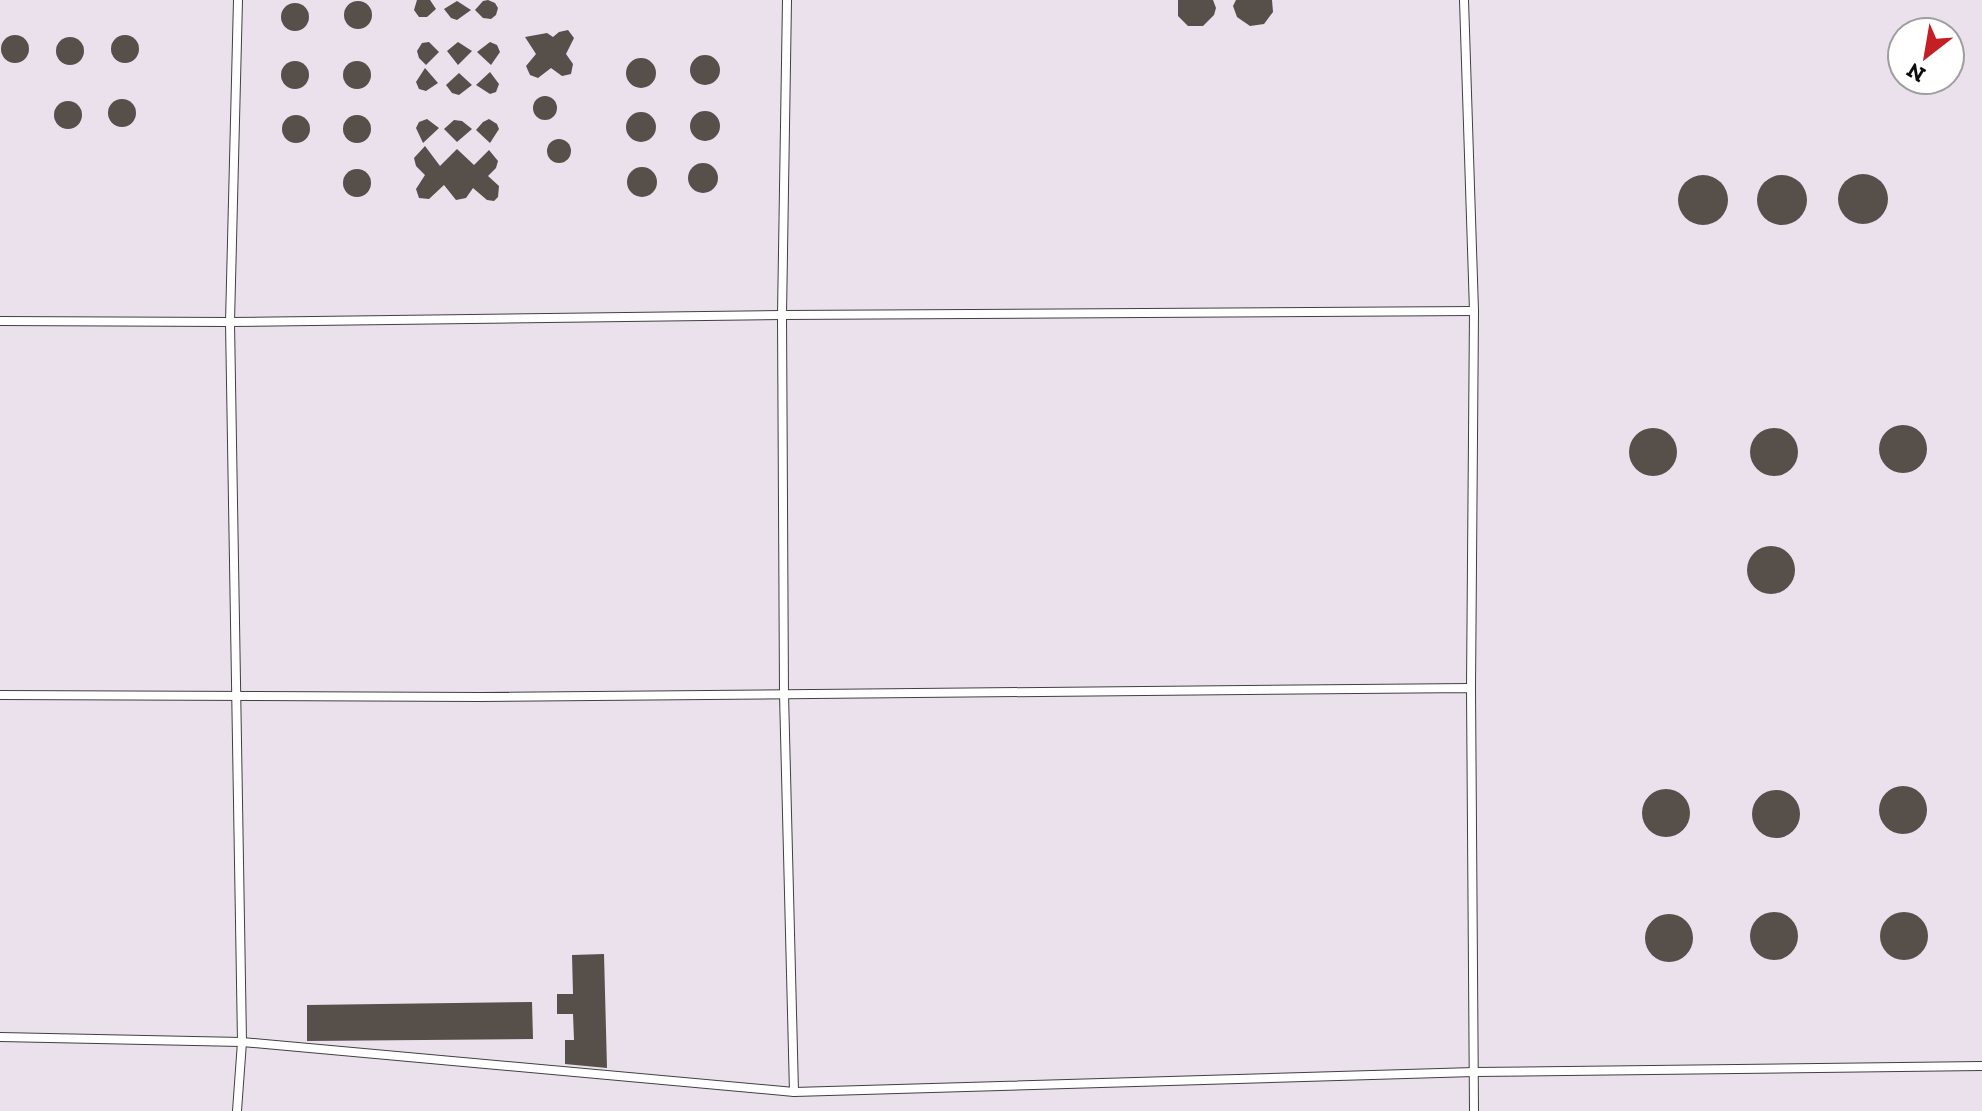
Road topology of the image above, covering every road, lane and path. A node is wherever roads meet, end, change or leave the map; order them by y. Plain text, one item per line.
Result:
1 (238, 0) edge
2 (787, 0) edge
3 (1464, 0) edge
4 (1474, 311) junction
5 (782, 315) junction
6 (0, 321) edge
7 (230, 322) junction
8 (1471, 688) junction
9 (784, 694) junction
10 (0, 695) edge
11 (237, 695) junction
12 (0, 1037) edge
13 (242, 1042) junction
14 (1982, 1066) edge
15 (1474, 1072) junction
16 (794, 1092) junction
17 (237, 1111) edge
18 (1474, 1111) edge

1 - 7 lane
2 - 5 lane
3 - 4 lane
4 - 5 lane
4 - 8 lane
5 - 7 lane
5 - 9 lane
6 - 7 lane
7 - 11 lane
8 - 9 lane
8 - 15 lane
9 - 11 lane
9 - 16 lane
10 - 11 lane
11 - 13 lane
12 - 13 lane
13 - 16 lane
13 - 17 lane
14 - 15 lane
15 - 16 lane
15 - 18 lane

